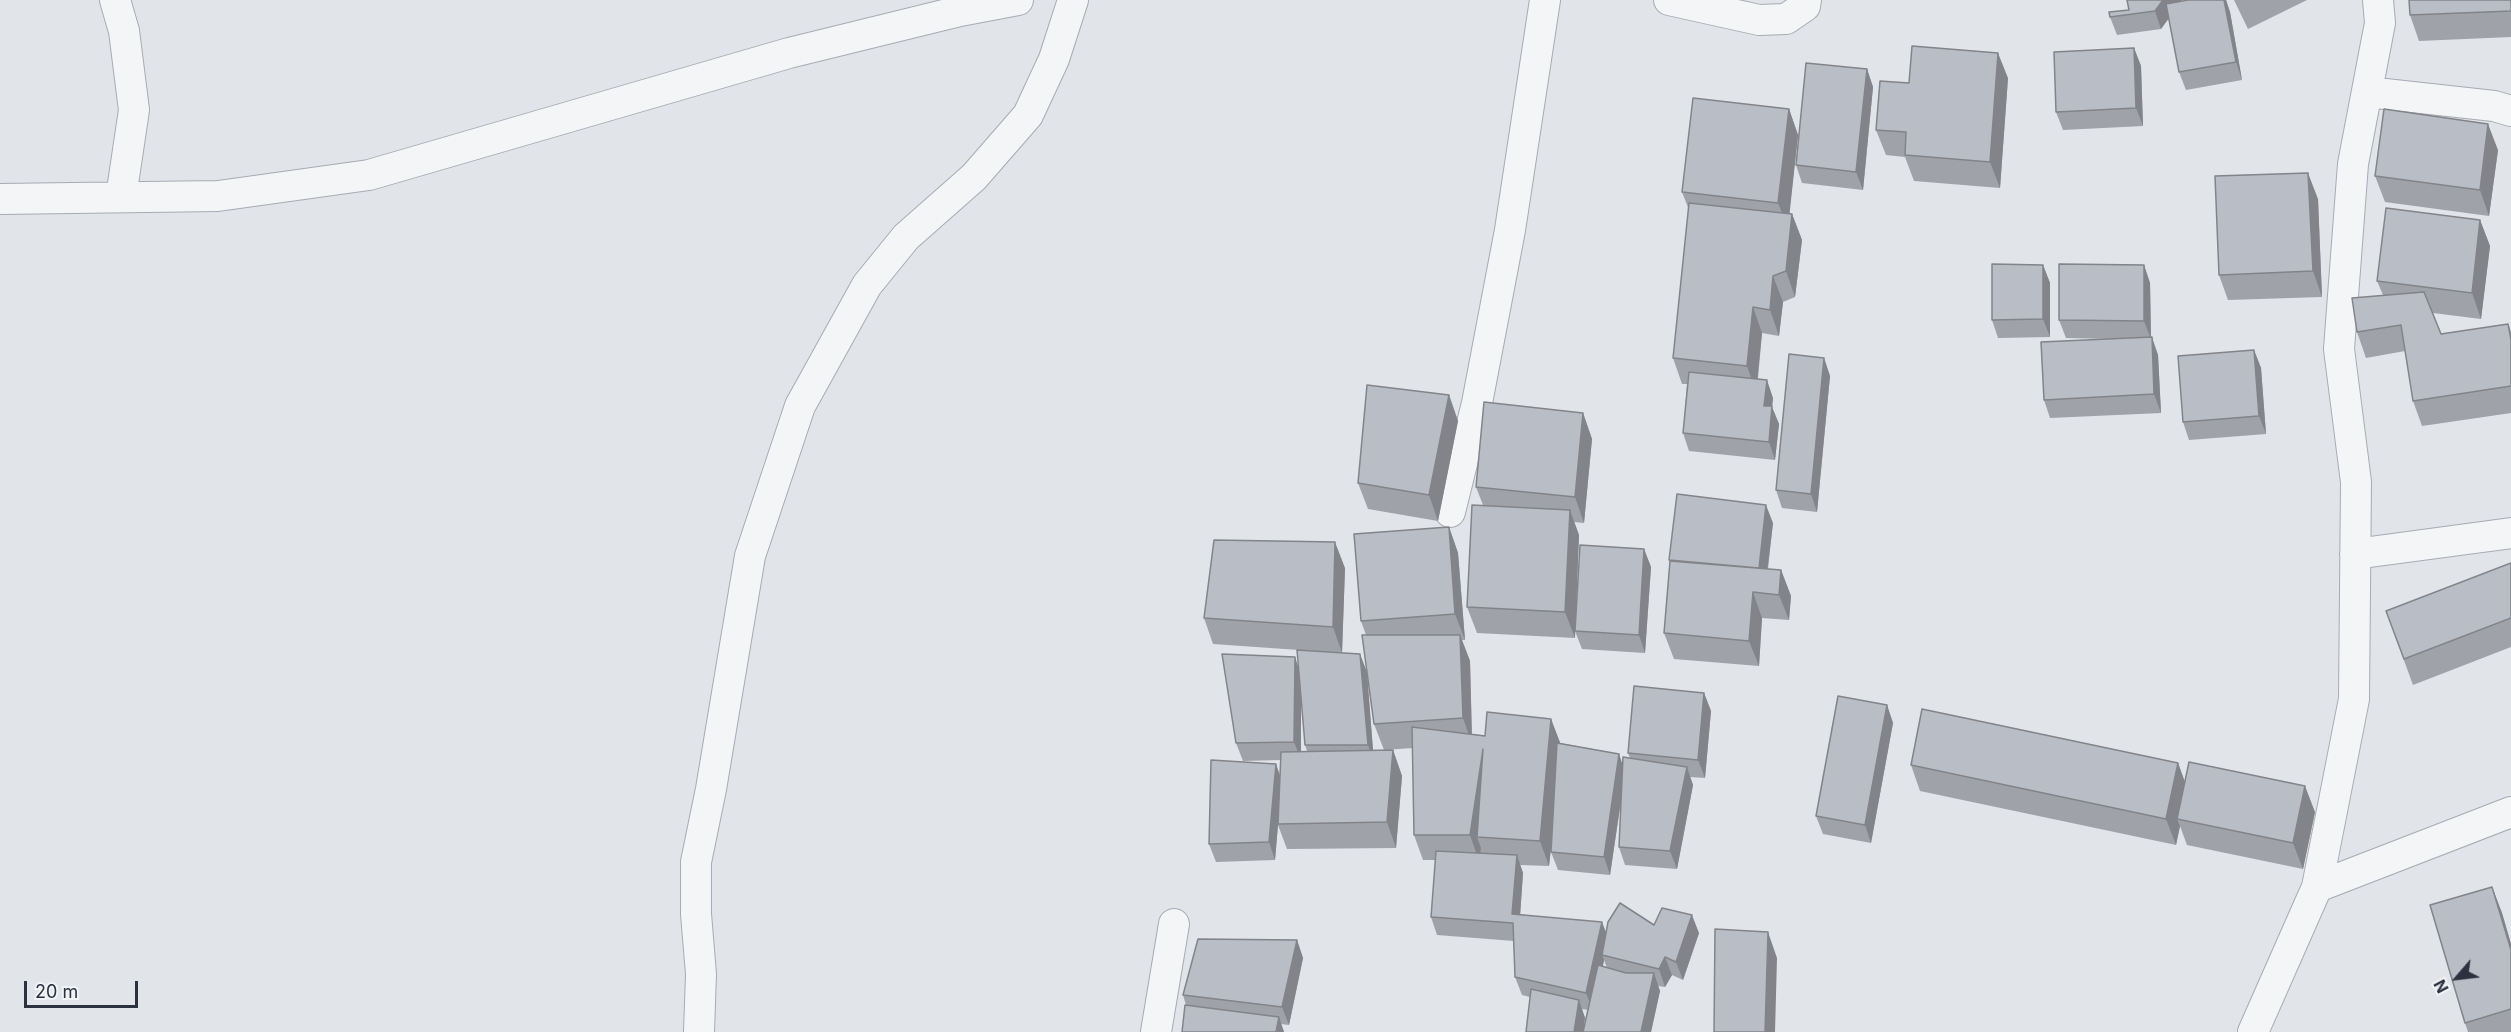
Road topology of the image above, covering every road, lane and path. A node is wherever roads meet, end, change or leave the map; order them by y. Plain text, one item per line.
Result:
1 (115, 0) edge
2 (1018, 0) edge
3 (1073, 0) edge
4 (1545, 0) edge
5 (1669, 0) edge
6 (1806, 0) edge
7 (2378, 0) edge
8 (2367, 92) junction
9 (2511, 111) edge
10 (121, 197) junction
11 (0, 199) edge
12 (1450, 512) dead end
13 (2511, 533) edge
14 (2355, 554) junction
15 (2511, 812) edge
16 (2317, 888) junction
17 (1174, 924) dead end
18 (699, 1032) edge
19 (1156, 1032) edge
20 (2253, 1032) edge

1 - 10 street
2 - 10 street
3 - 18 street
4 - 12 street
5 - 6 street
7 - 8 street
8 - 9 street
8 - 14 street
10 - 11 street
13 - 14 street
14 - 16 street
15 - 16 street
16 - 20 street
17 - 19 street

